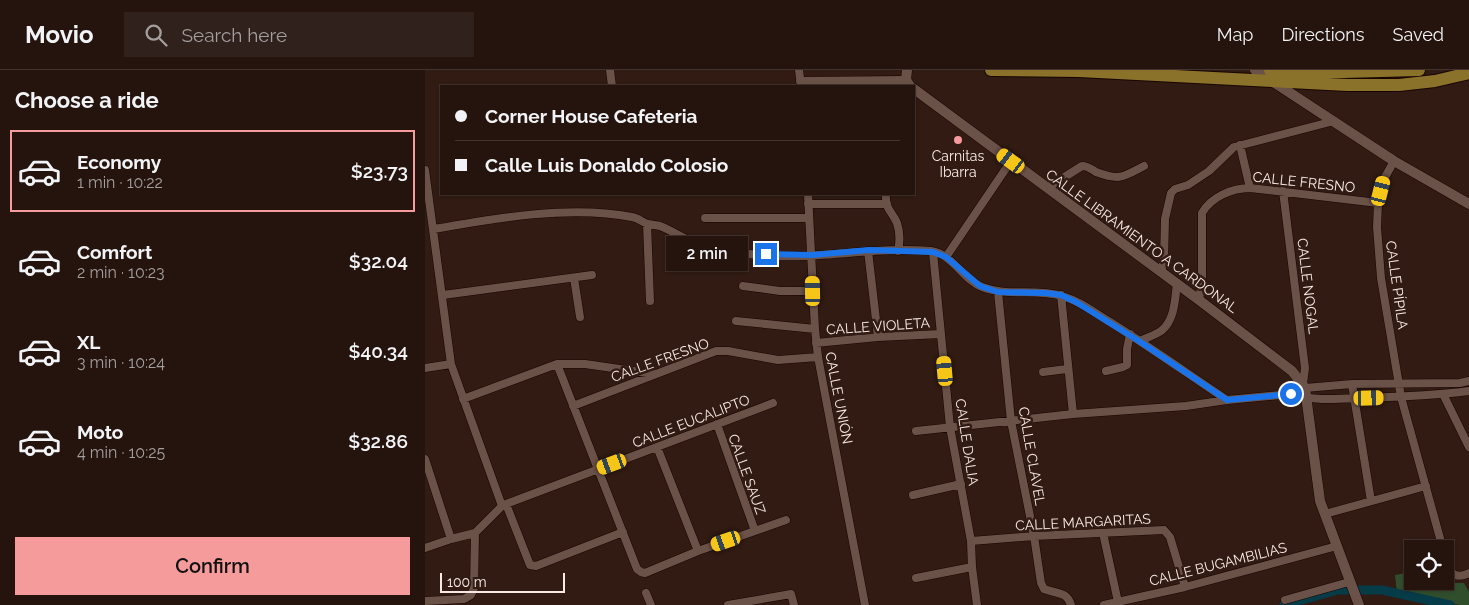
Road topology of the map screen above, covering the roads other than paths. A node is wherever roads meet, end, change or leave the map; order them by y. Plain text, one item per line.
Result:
1 (610, 70) edge
2 (799, 70) edge
3 (991, 70) edge
4 (1255, 70) edge
5 (1418, 70) edge
6 (1344, 71) edge
7 (1469, 73) edge
8 (1271, 75) edge
9 (908, 79) edge
10 (801, 83) edge
11 (612, 85) edge
12 (915, 90) edge
13 (1334, 121) junction
14 (1240, 145) junction
15 (1011, 161) junction
16 (1394, 161) junction
17 (1144, 166) dead end
18 (425, 170) edge
19 (1047, 188) junction
20 (1250, 188) junction
21 (1283, 191) junction
22 (808, 195) edge
23 (886, 195) edge
24 (1378, 203) junction
25 (808, 204) junction
26 (887, 204) junction
27 (1469, 204) edge
28 (705, 218) dead end
29 (809, 218) junction
30 (647, 224) junction
31 (434, 229) junction
32 (869, 250) junction
33 (898, 251) junction
34 (933, 252) junction
35 (812, 255) junction
36 (946, 257) junction
37 (1161, 271) junction
38 (591, 275) dead end
39 (574, 278) junction
40 (1177, 283) junction
41 (743, 286) dead end
42 (813, 291) junction
43 (998, 292) junction
44 (443, 295) junction
45 (1061, 295) junction
46 (1199, 300) junction
47 (650, 301) dead end
48 (579, 317) dead end
49 (736, 321) dead end
50 (815, 329) junction
51 (941, 334) junction
52 (1130, 334) junction
53 (878, 336) junction
54 (1139, 341) junction
55 (816, 343) junction
56 (818, 358) junction
57 (451, 364) junction
58 (557, 364) junction
59 (425, 368) edge
60 (1067, 369) junction
61 (1106, 371) dead end
62 (1043, 372) dead end
63 (656, 374) junction
64 (1469, 381) edge
65 (1352, 384) junction
66 (1400, 385) junction
67 (1304, 386) junction
68 (1469, 391) edge
69 (1291, 394) junction
70 (1443, 394) junction
71 (1401, 397) junction
72 (1353, 398) junction
73 (1307, 399) junction
74 (463, 400) junction
75 (1227, 400) junction
76 (773, 404) dead end
77 (573, 406) junction
78 (1073, 414) junction
79 (1011, 421) junction
80 (717, 424) junction
81 (950, 426) junction
82 (916, 431) dead end
83 (1469, 447) edge
84 (657, 448) junction
85 (425, 459) edge
86 (597, 470) junction
87 (961, 484) junction
88 (1426, 486) junction
89 (913, 495) dead end
90 (1371, 502) junction
91 (504, 505) junction
92 (1325, 514) junction
93 (787, 520) dead end
94 (755, 531) junction
95 (623, 532) junction
96 (475, 533) junction
97 (1103, 533) junction
98 (1034, 536) junction
99 (451, 539) junction
100 (1441, 540) edge
101 (971, 541) junction
102 (1337, 546) junction
103 (425, 548) edge
104 (698, 551) junction
105 (972, 567) junction
106 (1469, 573) edge
107 (1454, 574) edge
108 (915, 578) dead end
109 (1351, 585) junction
110 (1185, 587) junction
111 (646, 593) dead end
112 (1285, 600) dead end
113 (425, 601) edge
114 (444, 602) edge
115 (1118, 602) junction
116 (651, 605) edge
117 (727, 605) edge
118 (794, 605) edge
119 (865, 605) edge
120 (977, 605) edge
121 (1071, 605) edge
122 (1104, 605) edge
123 (1359, 605) edge

1 - 11 street
2 - 10 street
3 - 8 main road
4 - 8 street
5 - 6 main road
6 - 8 main road
7 - 8 main road
8 - 13 street
9 - 10 street
12 - 15 street, CALLE LIBRAMIENTO A CARDONAL
13 - 14 street
13 - 16 street
14 - 20 street
14 - 37 street
15 - 19 street, CALLE LIBRAMIENTO A CARDONAL
15 - 36 street
16 - 24 street, CALLE PÍPILA
16 - 27 street
17 - 19 street
18 - 31 street
19 - 37 street, CALLE LIBRAMIENTO A CARDONAL
20 - 21 street, CALLE FRESNO
20 - 46 street, CALLE FRESNO
21 - 24 street, CALLE FRESNO
21 - 67 street, CALLE NOGAL
22 - 25 street, CALLE UNIÓN
23 - 26 street
24 - 66 street, CALLE PÍPILA
25 - 26 street
25 - 29 street, CALLE UNIÓN
26 - 33 street
28 - 29 street
29 - 35 street, CALLE UNIÓN
30 - 31 street
30 - 35 street
30 - 47 street
31 - 44 street
32 - 33 street
32 - 35 street
32 - 53 street
33 - 34 street
34 - 36 street
34 - 51 street, CALLE DALIA
35 - 42 street, CALLE UNIÓN
36 - 43 street
37 - 40 street, CALLE LIBRAMIENTO A CARDONAL
38 - 39 street
39 - 44 street
39 - 48 street
40 - 46 street, CALLE LIBRAMIENTO A CARDONAL
40 - 54 street
41 - 42 street
42 - 50 street, CALLE UNIÓN
43 - 45 street
43 - 79 street, CALLE CLAVEL
44 - 57 street
45 - 52 street
45 - 60 street
46 - 67 street, CALLE LIBRAMIENTO A CARDONAL
49 - 50 street
50 - 55 street, CALLE UNIÓN
51 - 53 street, CALLE VIOLETA
51 - 81 street, CALLE DALIA
52 - 54 street
52 - 61 street
53 - 55 street, CALLE VIOLETA
54 - 75 street
55 - 56 street, CALLE UNIÓN
56 - 63 street, CALLE FRESNO
56 - 119 street, CALLE UNIÓN
57 - 59 street
57 - 74 street
58 - 63 street
58 - 74 street
58 - 77 street
60 - 62 street
60 - 78 street
63 - 77 street, CALLE FRESNO
64 - 66 street
65 - 66 street
65 - 67 street
65 - 72 street
66 - 71 street, CALLE PÍPILA
67 - 69 street
67 - 73 street
68 - 70 street
69 - 73 street
69 - 75 street
70 - 71 street
70 - 83 street
71 - 72 street
71 - 88 street, CALLE PÍPILA
72 - 73 street
72 - 90 street
73 - 92 street
74 - 91 street
75 - 78 street
76 - 80 street, CALLE EUCALIPTO
77 - 86 street
78 - 79 street
79 - 81 street
79 - 98 street, CALLE CLAVEL
80 - 84 street, CALLE EUCALIPTO
80 - 94 street, CALLE SAUZ
81 - 82 street
81 - 87 street, CALLE DALIA
84 - 86 street, CALLE EUCALIPTO
84 - 104 street
85 - 99 street
86 - 91 street, CALLE EUCALIPTO
86 - 95 street
87 - 89 street
87 - 101 street, CALLE DALIA
88 - 90 street
88 - 100 street, CALLE PÍPILA
90 - 92 street
91 - 95 street
91 - 96 street
92 - 102 street
93 - 94 street
94 - 104 street
95 - 104 street
96 - 99 street
96 - 114 street
97 - 98 street, CALLE MARGARITAS
97 - 110 street, CALLE MARGARITAS
97 - 115 street
98 - 101 street, CALLE MARGARITAS
98 - 121 street, CALLE CLAVEL
99 - 103 street
101 - 105 street, CALLE DALIA
102 - 109 street
102 - 110 street, CALLE BUGAMBILIAS
105 - 108 street
105 - 120 street, CALLE DALIA
106 - 107 street
109 - 112 street
109 - 123 street
110 - 115 street, CALLE BUGAMBILIAS
111 - 116 street
113 - 114 street
115 - 122 street, CALLE BUGAMBILIAS
117 - 118 street

